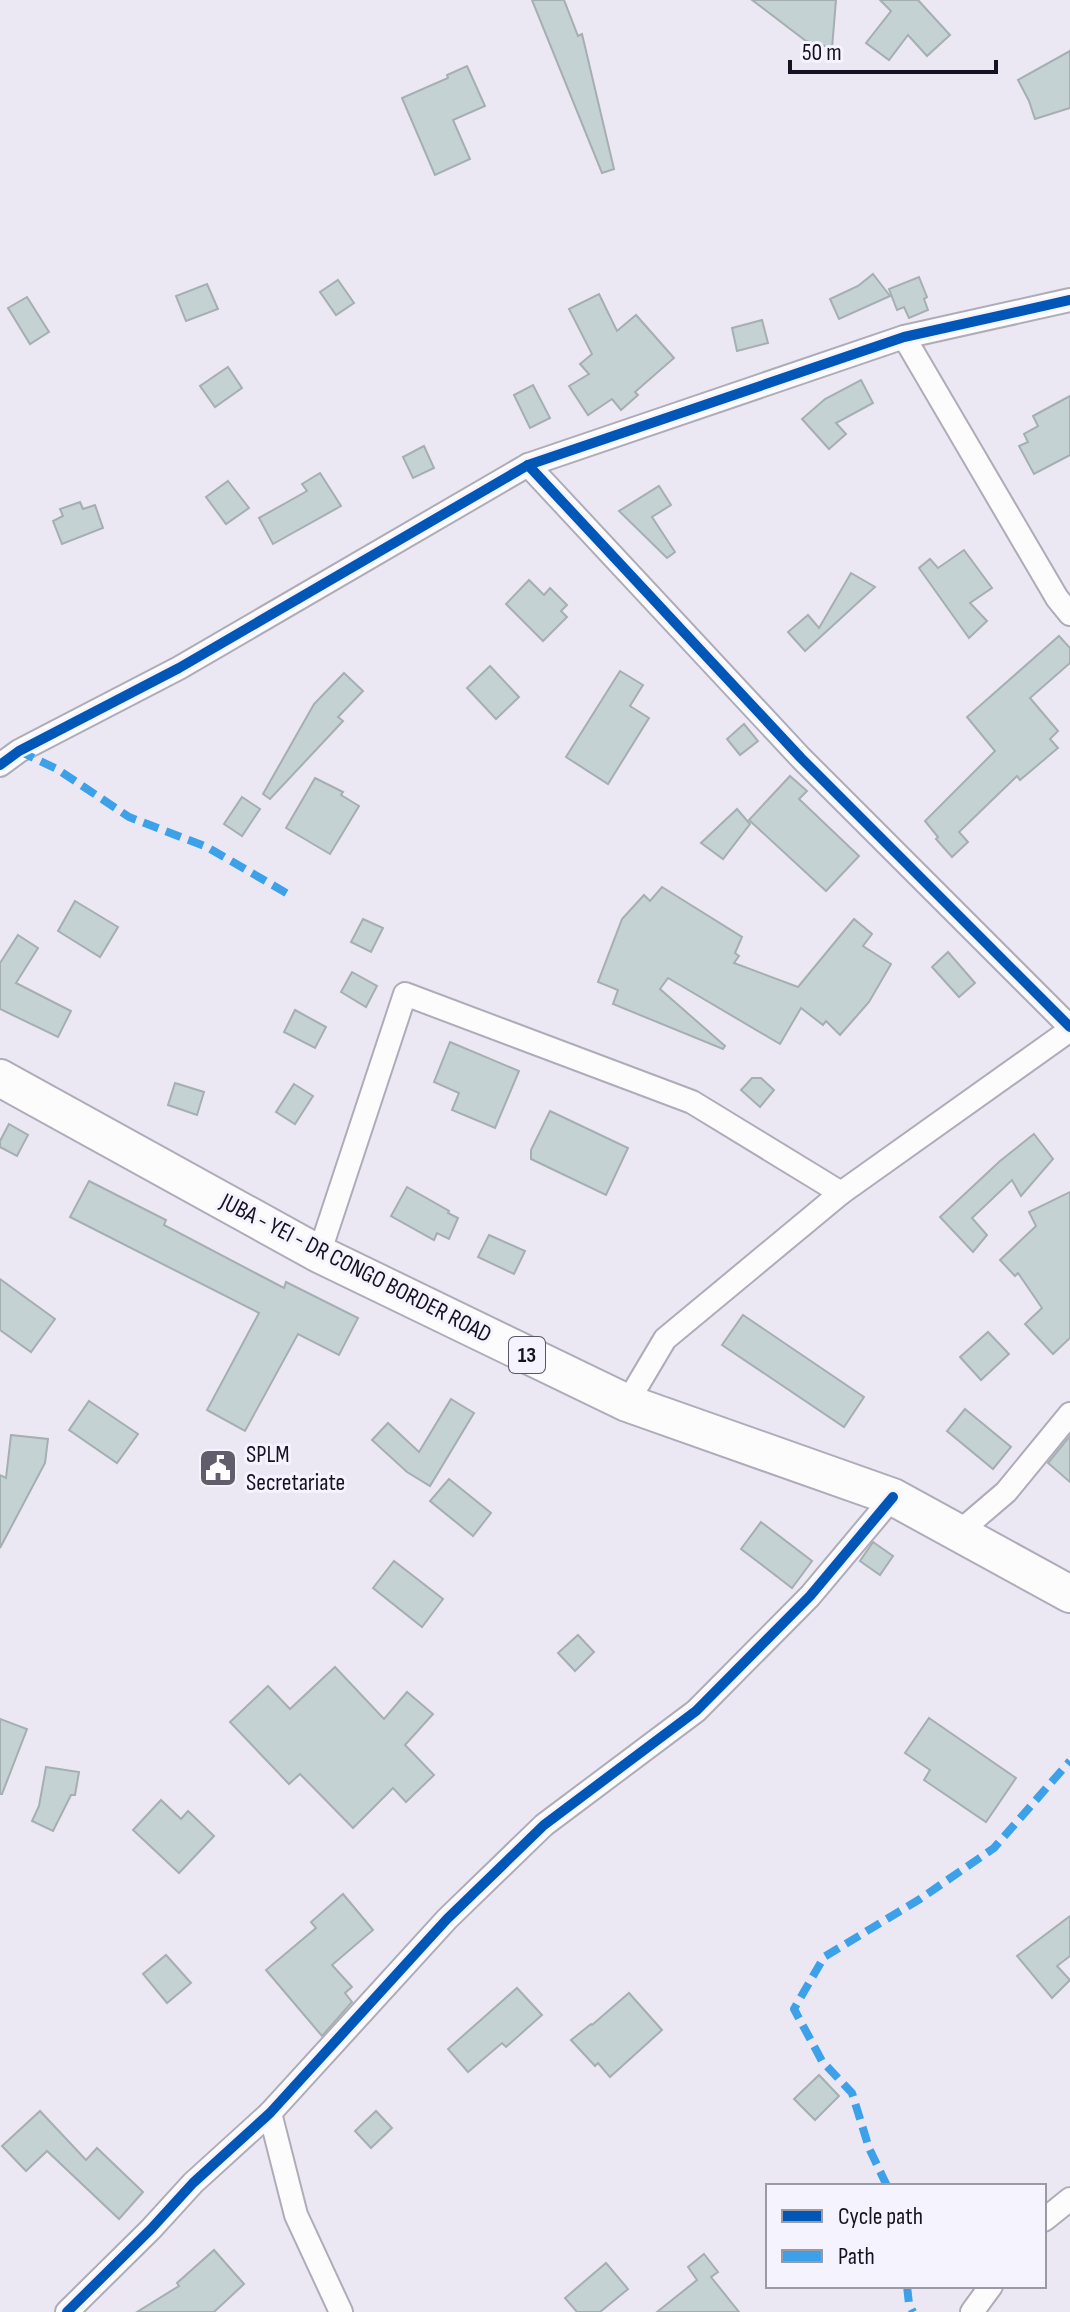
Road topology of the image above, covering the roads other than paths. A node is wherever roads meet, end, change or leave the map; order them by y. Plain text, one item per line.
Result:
1 (1070, 300) edge
2 (904, 337) junction
3 (528, 465) junction
4 (1070, 614) edge
5 (0, 765) edge
6 (1070, 1029) edge
7 (0, 1078) edge
8 (841, 1193) junction
9 (319, 1254) junction
10 (627, 1403) junction
11 (1070, 1414) edge
12 (893, 1497) junction
13 (958, 1533) junction
14 (1070, 1594) edge
15 (270, 2113) junction
16 (1070, 2199) edge
17 (1046, 2218) edge
18 (990, 2288) edge
19 (67, 2312) edge
20 (341, 2312) edge
21 (972, 2312) edge

1 - 2 street
2 - 3 street
2 - 4 street
3 - 5 street
3 - 6 street
6 - 8 street
7 - 9 main road, JUBA - YEI - DR CONGO BORDER ROAD / 13
8 - 9 street
8 - 10 street
9 - 10 main road, JUBA - YEI - DR CONGO BORDER ROAD / 13
10 - 12 main road, JUBA - YEI - DR CONGO BORDER ROAD / 13
11 - 13 street
12 - 13 main road, JUBA - YEI - DR CONGO BORDER ROAD / 13
12 - 15 street
13 - 14 main road, JUBA - YEI - DR CONGO BORDER ROAD / 13
15 - 19 street
15 - 20 street
16 - 17 street
18 - 21 street

